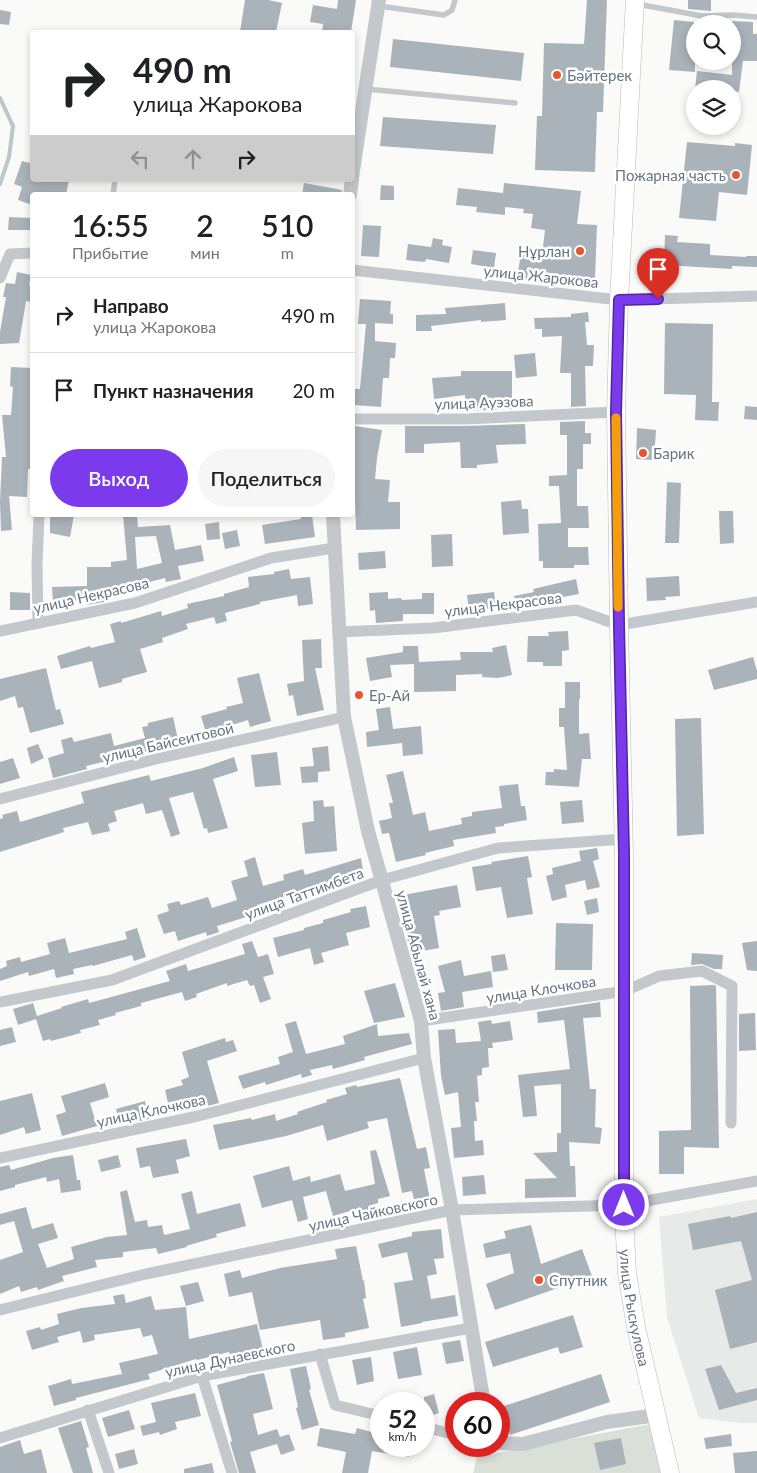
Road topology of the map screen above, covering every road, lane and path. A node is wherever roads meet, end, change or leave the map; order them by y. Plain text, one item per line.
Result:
1 (455, 0) edge
2 (635, 2) edge
3 (379, 3) edge
4 (757, 17) edge
5 (366, 89) junction
6 (515, 103) dead end
7 (355, 159) edge
8 (30, 253) edge
9 (355, 270) edge
10 (0, 278) edge
11 (757, 296) edge
12 (619, 300) junction
13 (616, 412) junction
14 (355, 418) edge
15 (39, 517) edge
16 (333, 517) edge
17 (334, 548) junction
18 (757, 602) edge
19 (38, 623) junction
20 (619, 625) junction
21 (0, 631) edge
22 (339, 632) junction
23 (344, 718) junction
24 (0, 800) edge
25 (624, 839) junction
26 (382, 880) junction
27 (625, 991) junction
28 (0, 1002) edge
29 (421, 1021) junction
30 (424, 1058) junction
31 (731, 1123) dead end
32 (0, 1158) edge
33 (757, 1181) edge
34 (624, 1205) junction
35 (452, 1210) junction
36 (0, 1310) edge
37 (471, 1328) junction
38 (320, 1354) junction
39 (202, 1376) junction
40 (482, 1392) edge
41 (88, 1410) junction
42 (370, 1413) edge
43 (657, 1415) junction
44 (0, 1438) edge
45 (510, 1443) edge
46 (109, 1473) edge
47 (232, 1473) edge
48 (670, 1473) edge

1 - 3 lane
2 - 4 lane
2 - 12 main road, улица Рыскулова
3 - 5 street
5 - 6 lane
5 - 7 street
8 - 10 street
9 - 12 street, улица Жарокова
11 - 12 street, улица Жарокова
12 - 13 main road, улица Рыскулова
13 - 14 street, улица Ауэзова
13 - 20 main road, улица Рыскулова
15 - 19 street
16 - 17 street, улица Абылай хана
17 - 19 street, улица Некрасова
17 - 22 street, улица Абылай хана
18 - 20 street, улица Некрасова
19 - 21 street, улица Некрасова
20 - 22 street, улица Некрасова
20 - 25 main road, улица Рыскулова
22 - 23 street, улица Абылай хана
23 - 24 street, улица Байсеитовой
23 - 26 street, улица Абылай хана
25 - 26 street, улица Таттимбета
25 - 27 main road, улица Рыскулова
26 - 28 street, улица Таттимбета
26 - 29 street, улица Абылай хана
27 - 29 street, улица Клочкова
27 - 31 street, улица Клочкова
27 - 34 main road, улица Рыскулова
29 - 30 street, улица Абылай хана
30 - 32 street, улица Клочкова
30 - 35 street, улица Абылай хана
33 - 34 street, улица Чайковского
34 - 35 street, улица Чайковского
34 - 43 main road, улица Рыскулова
35 - 36 street, улица Чайковского
35 - 37 street, улица Абылай хана
37 - 38 street, улица Дунаевского
37 - 40 street, улица Абылай хана
38 - 39 street, улица Дунаевского
38 - 42 street
39 - 41 street, улица Дунаевского
39 - 47 street
41 - 44 street, улица Дунаевского
41 - 46 street
43 - 45 street
43 - 48 main road, улица Рыскулова

